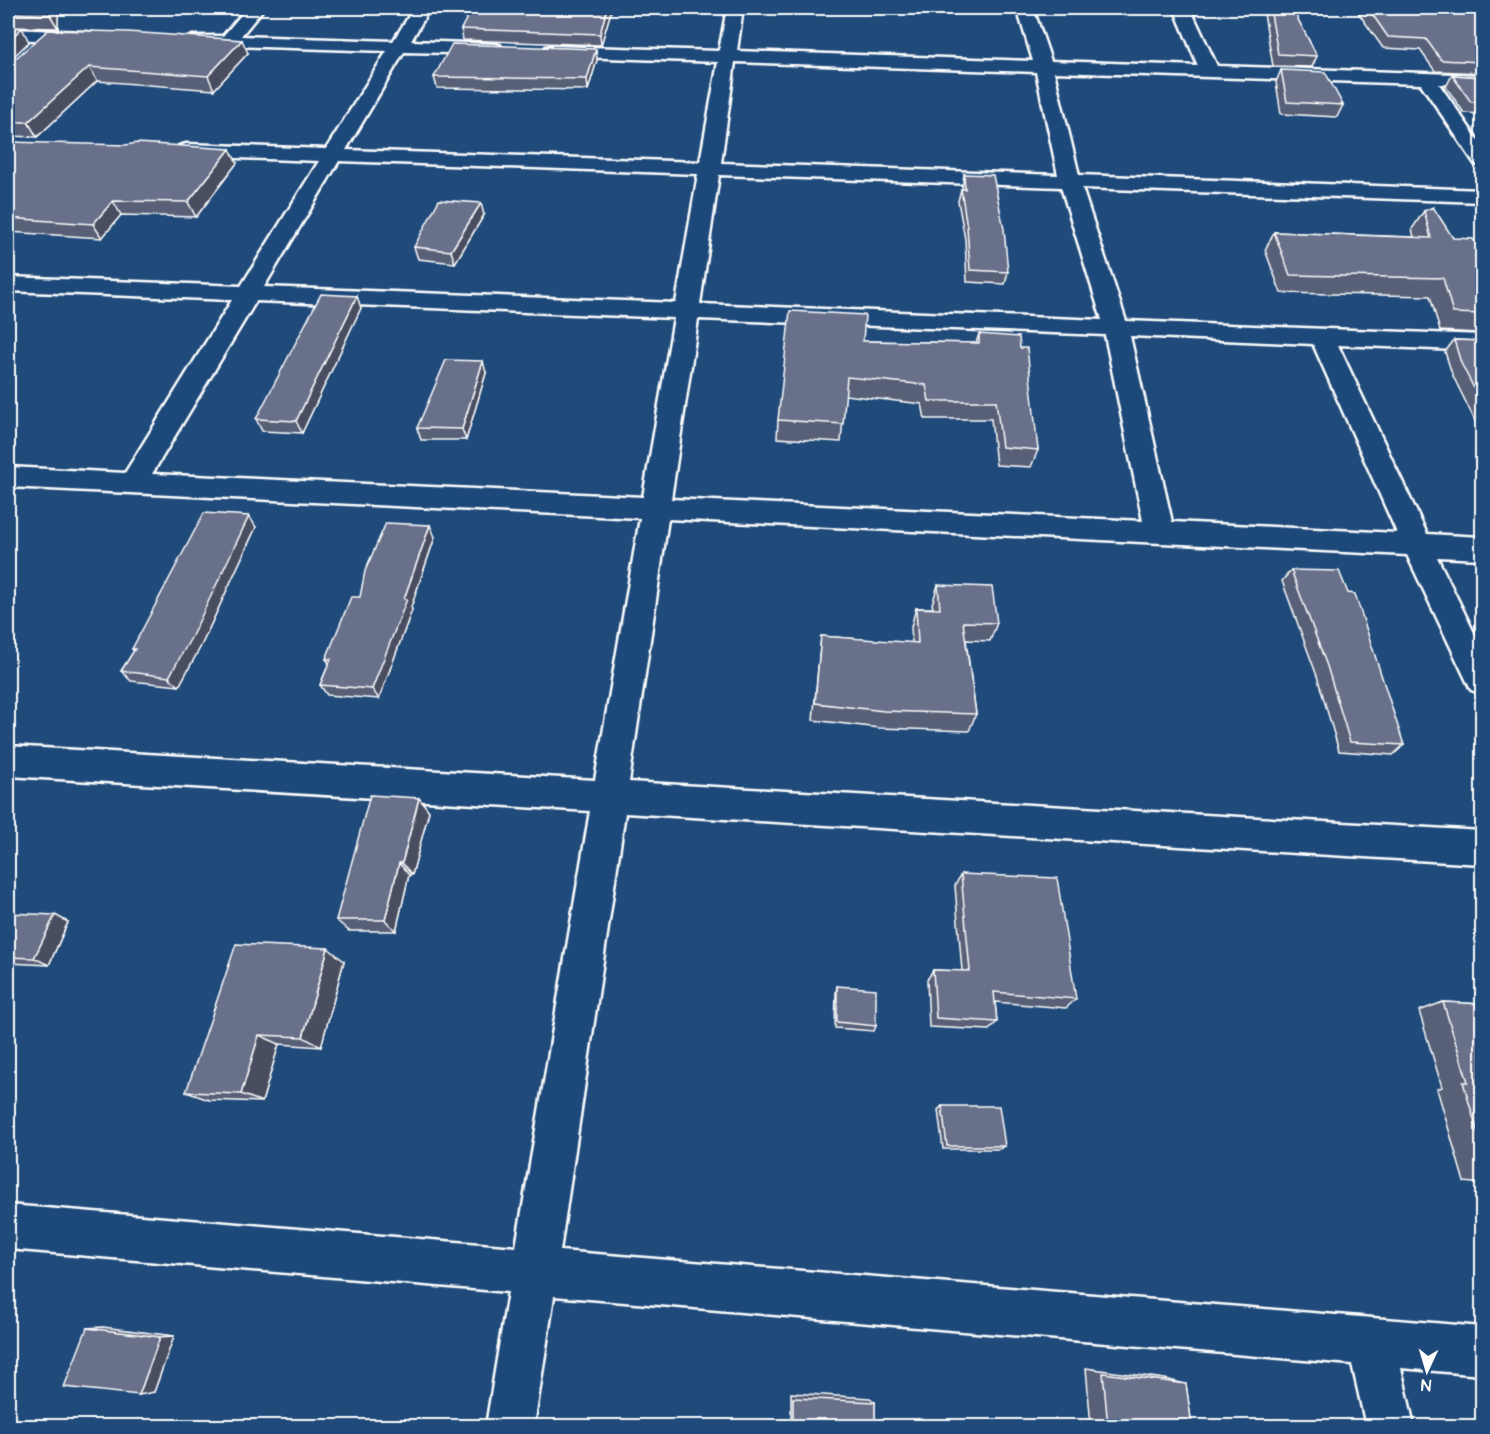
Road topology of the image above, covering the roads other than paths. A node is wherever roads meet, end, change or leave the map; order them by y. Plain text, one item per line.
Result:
1 (256, 8) edge
2 (422, 8) edge
3 (735, 8) edge
4 (1025, 8) edge
5 (1182, 8) edge
6 (8, 34) edge
7 (50, 36) junction
8 (110, 38) edge
9 (181, 40) edge
10 (228, 41) junction
11 (398, 46) junction
12 (516, 50) edge
13 (33, 51) edge
14 (540, 51) edge
15 (729, 57) junction
16 (1044, 66) junction
17 (1210, 72) junction
18 (1425, 78) junction
19 (1482, 80) edge
20 (170, 150) edge
21 (332, 155) junction
22 (1482, 160) edge
23 (708, 169) junction
24 (1070, 182) junction
25 (1482, 196) edge
26 (17, 284) edge
27 (248, 293) junction
28 (8, 308) edge
29 (686, 311) junction
30 (1116, 328) junction
31 (1322, 336) junction
32 (1482, 343) edge
33 (8, 477) edge
34 (134, 483) junction
35 (655, 508) junction
36 (1161, 533) junction
37 (1417, 545) junction
38 (1482, 548) edge
39 (1482, 681) edge
40 (8, 761) edge
41 (609, 796) junction
42 (1482, 848) edge
43 (8, 1227) edge
44 (535, 1271) junction
45 (1371, 1342) junction
46 (1482, 1351) edge
47 (510, 1426) edge
48 (1390, 1426) edge

1 - 10 street
2 - 11 street
3 - 15 street
4 - 16 street
5 - 17 street
6 - 7 street
7 - 8 street
7 - 13 street
9 - 10 street
10 - 11 street
11 - 12 street
11 - 21 street
14 - 15 street
15 - 16 street
15 - 23 street
16 - 17 street
16 - 24 street
17 - 18 street
18 - 19 street
18 - 22 street
20 - 21 street
21 - 23 street
21 - 27 street
23 - 24 street
23 - 29 street
24 - 25 street
24 - 30 street
26 - 27 street
26 - 28 street
27 - 29 street
27 - 34 street
29 - 30 street
29 - 35 street
30 - 31 street
30 - 36 street
31 - 32 street
31 - 37 street
33 - 34 street
34 - 35 street
35 - 36 street
35 - 41 street
36 - 37 street
37 - 38 street
37 - 39 street
40 - 41 street
41 - 42 street
41 - 44 street
43 - 44 street
44 - 45 street
44 - 47 street
45 - 46 street
45 - 48 street

